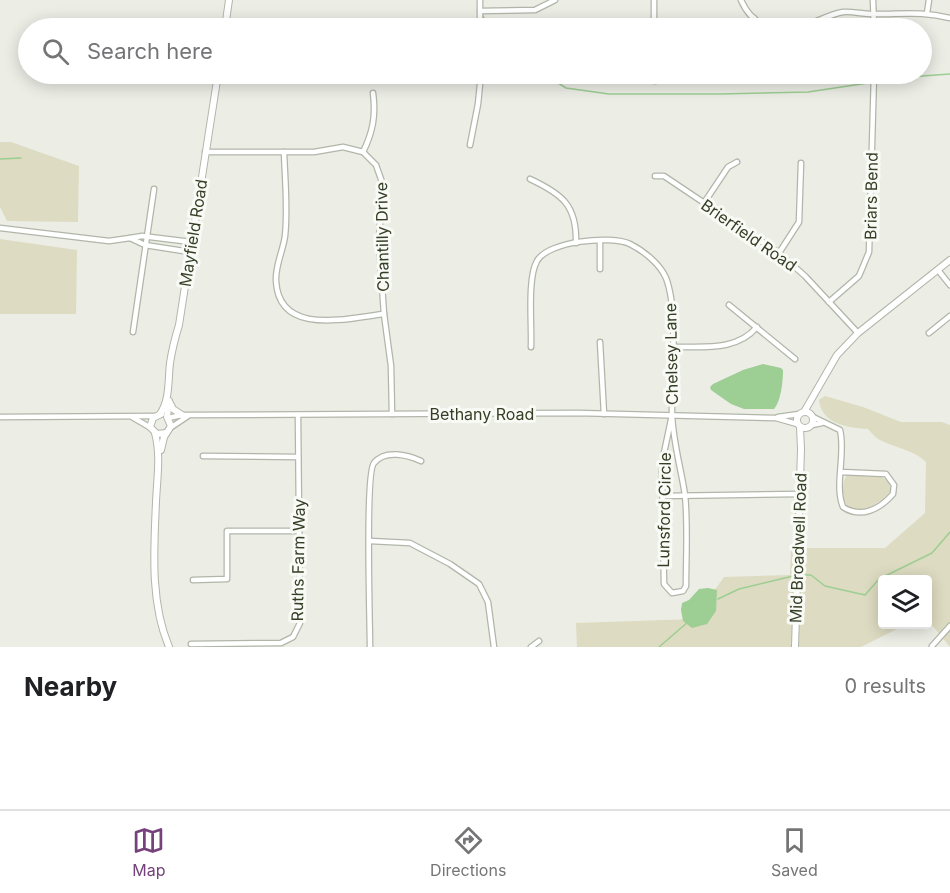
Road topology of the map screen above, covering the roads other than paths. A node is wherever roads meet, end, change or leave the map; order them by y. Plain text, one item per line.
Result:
1 (229, 0) edge
2 (480, 0) edge
3 (555, 0) edge
4 (654, 0) edge
5 (741, 0) edge
6 (873, 0) edge
7 (929, 0) edge
8 (480, 11) junction
9 (927, 13) junction
10 (874, 14) junction
11 (226, 18) edge
12 (480, 18) edge
13 (654, 18) edge
14 (754, 18) edge
15 (821, 18) edge
16 (874, 18) edge
17 (950, 18) edge
18 (216, 84) edge
19 (480, 84) edge
20 (874, 84) edge
21 (373, 93) dead end
22 (470, 145) dead end
23 (205, 152) junction
24 (284, 152) junction
25 (363, 152) junction
26 (737, 162) dead end
27 (801, 163) dead end
28 (655, 176) dead end
29 (530, 178) dead end
30 (154, 189) dead end
31 (704, 203) junction
32 (0, 228) edge
33 (147, 237) junction
34 (130, 238) junction
35 (600, 241) junction
36 (191, 242) junction
37 (576, 243) junction
38 (145, 245) junction
39 (190, 252) junction
40 (779, 253) junction
41 (950, 260) edge
42 (600, 269) dead end
43 (938, 270) junction
44 (950, 285) edge
45 (829, 302) junction
46 (729, 305) dead end
47 (384, 314) junction
48 (950, 316) edge
49 (757, 327) junction
50 (133, 332) dead end
51 (858, 333) junction
52 (929, 333) dead end
53 (600, 342) dead end
54 (672, 346) junction
55 (531, 347) dead end
56 (795, 359) dead end
57 (168, 392) junction
58 (169, 401) junction
59 (392, 414) junction
60 (604, 414) junction
61 (157, 415) junction
62 (298, 415) junction
63 (672, 415) junction
64 (807, 415) junction
65 (185, 416) junction
66 (0, 417) edge
67 (132, 417) junction
68 (168, 417) junction
69 (776, 418) junction
70 (822, 423) junction
71 (799, 425) junction
72 (811, 426) junction
73 (153, 431) junction
74 (168, 431) junction
75 (801, 449) junction
76 (159, 456) junction
77 (203, 456) dead end
78 (298, 457) junction
79 (421, 461) dead end
80 (841, 472) junction
81 (800, 494) junction
82 (663, 496) junction
83 (685, 496) junction
84 (299, 531) junction
85 (370, 541) junction
86 (193, 580) dead end
87 (950, 626) edge
88 (539, 641) dead end
89 (191, 644) dead end
90 (932, 646) edge
91 (169, 647) edge
92 (370, 647) edge
93 (494, 647) edge
94 (531, 647) edge
95 (795, 647) edge

1 - 11 street
2 - 8 street
3 - 8 street
4 - 13 street
5 - 14 street
6 - 10 street
7 - 9 street
8 - 12 street
9 - 10 street
9 - 17 street
10 - 15 street
10 - 16 street
18 - 23 street, Mayfield Road
19 - 22 street
20 - 45 street, Briars Bend
21 - 25 street
23 - 24 street
23 - 36 street, Mayfield Road
24 - 25 street
24 - 47 street
25 - 47 street, Chantilly Drive
26 - 31 street
27 - 40 street
28 - 31 street, Brierfield Road
29 - 37 street
30 - 33 street
31 - 40 street, Brierfield Road
32 - 34 street
33 - 34 street
33 - 36 street
33 - 38 street
34 - 38 street
35 - 37 street, Chelsey Lane
35 - 42 street
35 - 54 street, Chelsey Lane
36 - 39 street, Mayfield Road
37 - 55 street, Chelsey Lane
38 - 39 street
38 - 50 street
39 - 57 street, Mayfield Road
40 - 45 street, Brierfield Road
41 - 43 street
43 - 44 street
43 - 51 street
45 - 51 street, Brierfield Road
46 - 49 street
47 - 59 street, Chantilly Drive
48 - 52 street
49 - 54 street
49 - 56 street
51 - 64 street
53 - 60 street
54 - 63 street, Chelsey Lane
57 - 58 street, Mayfield Road
57 - 61 street, Mayfield Road
58 - 65 street
58 - 68 street, Mayfield Road
59 - 60 street, Bethany Road
59 - 62 street, Bethany Road
60 - 63 street, Bethany Road
61 - 67 street
61 - 68 street
61 - 73 street
62 - 65 street, Bethany Road
62 - 78 street, Ruths Farm Way
63 - 69 street, Bethany Road
63 - 82 street, Lunsford Circle
63 - 83 street, Lunsford Circle
64 - 69 street, Bethany Road
64 - 70 street
64 - 71 street, Mid Broadwell Road
64 - 72 street, Mid Broadwell Road
65 - 68 street, Bethany Road
65 - 74 street
66 - 67 street
67 - 73 street
68 - 74 street
69 - 71 street, Bethany Road
70 - 72 street
70 - 80 street
71 - 72 street
71 - 75 street, Mid Broadwell Road
72 - 75 street, Mid Broadwell Road
73 - 74 street
73 - 76 street
74 - 76 street
75 - 81 street, Mid Broadwell Road
76 - 91 street
77 - 78 street
78 - 84 street, Ruths Farm Way
79 - 85 street
80 - 80 street
81 - 83 street
81 - 95 street, Mid Broadwell Road
82 - 83 street
82 - 83 street, Lunsford Circle
84 - 86 street
84 - 89 street, Ruths Farm Way
85 - 92 street
85 - 93 street
87 - 90 street
88 - 94 street

